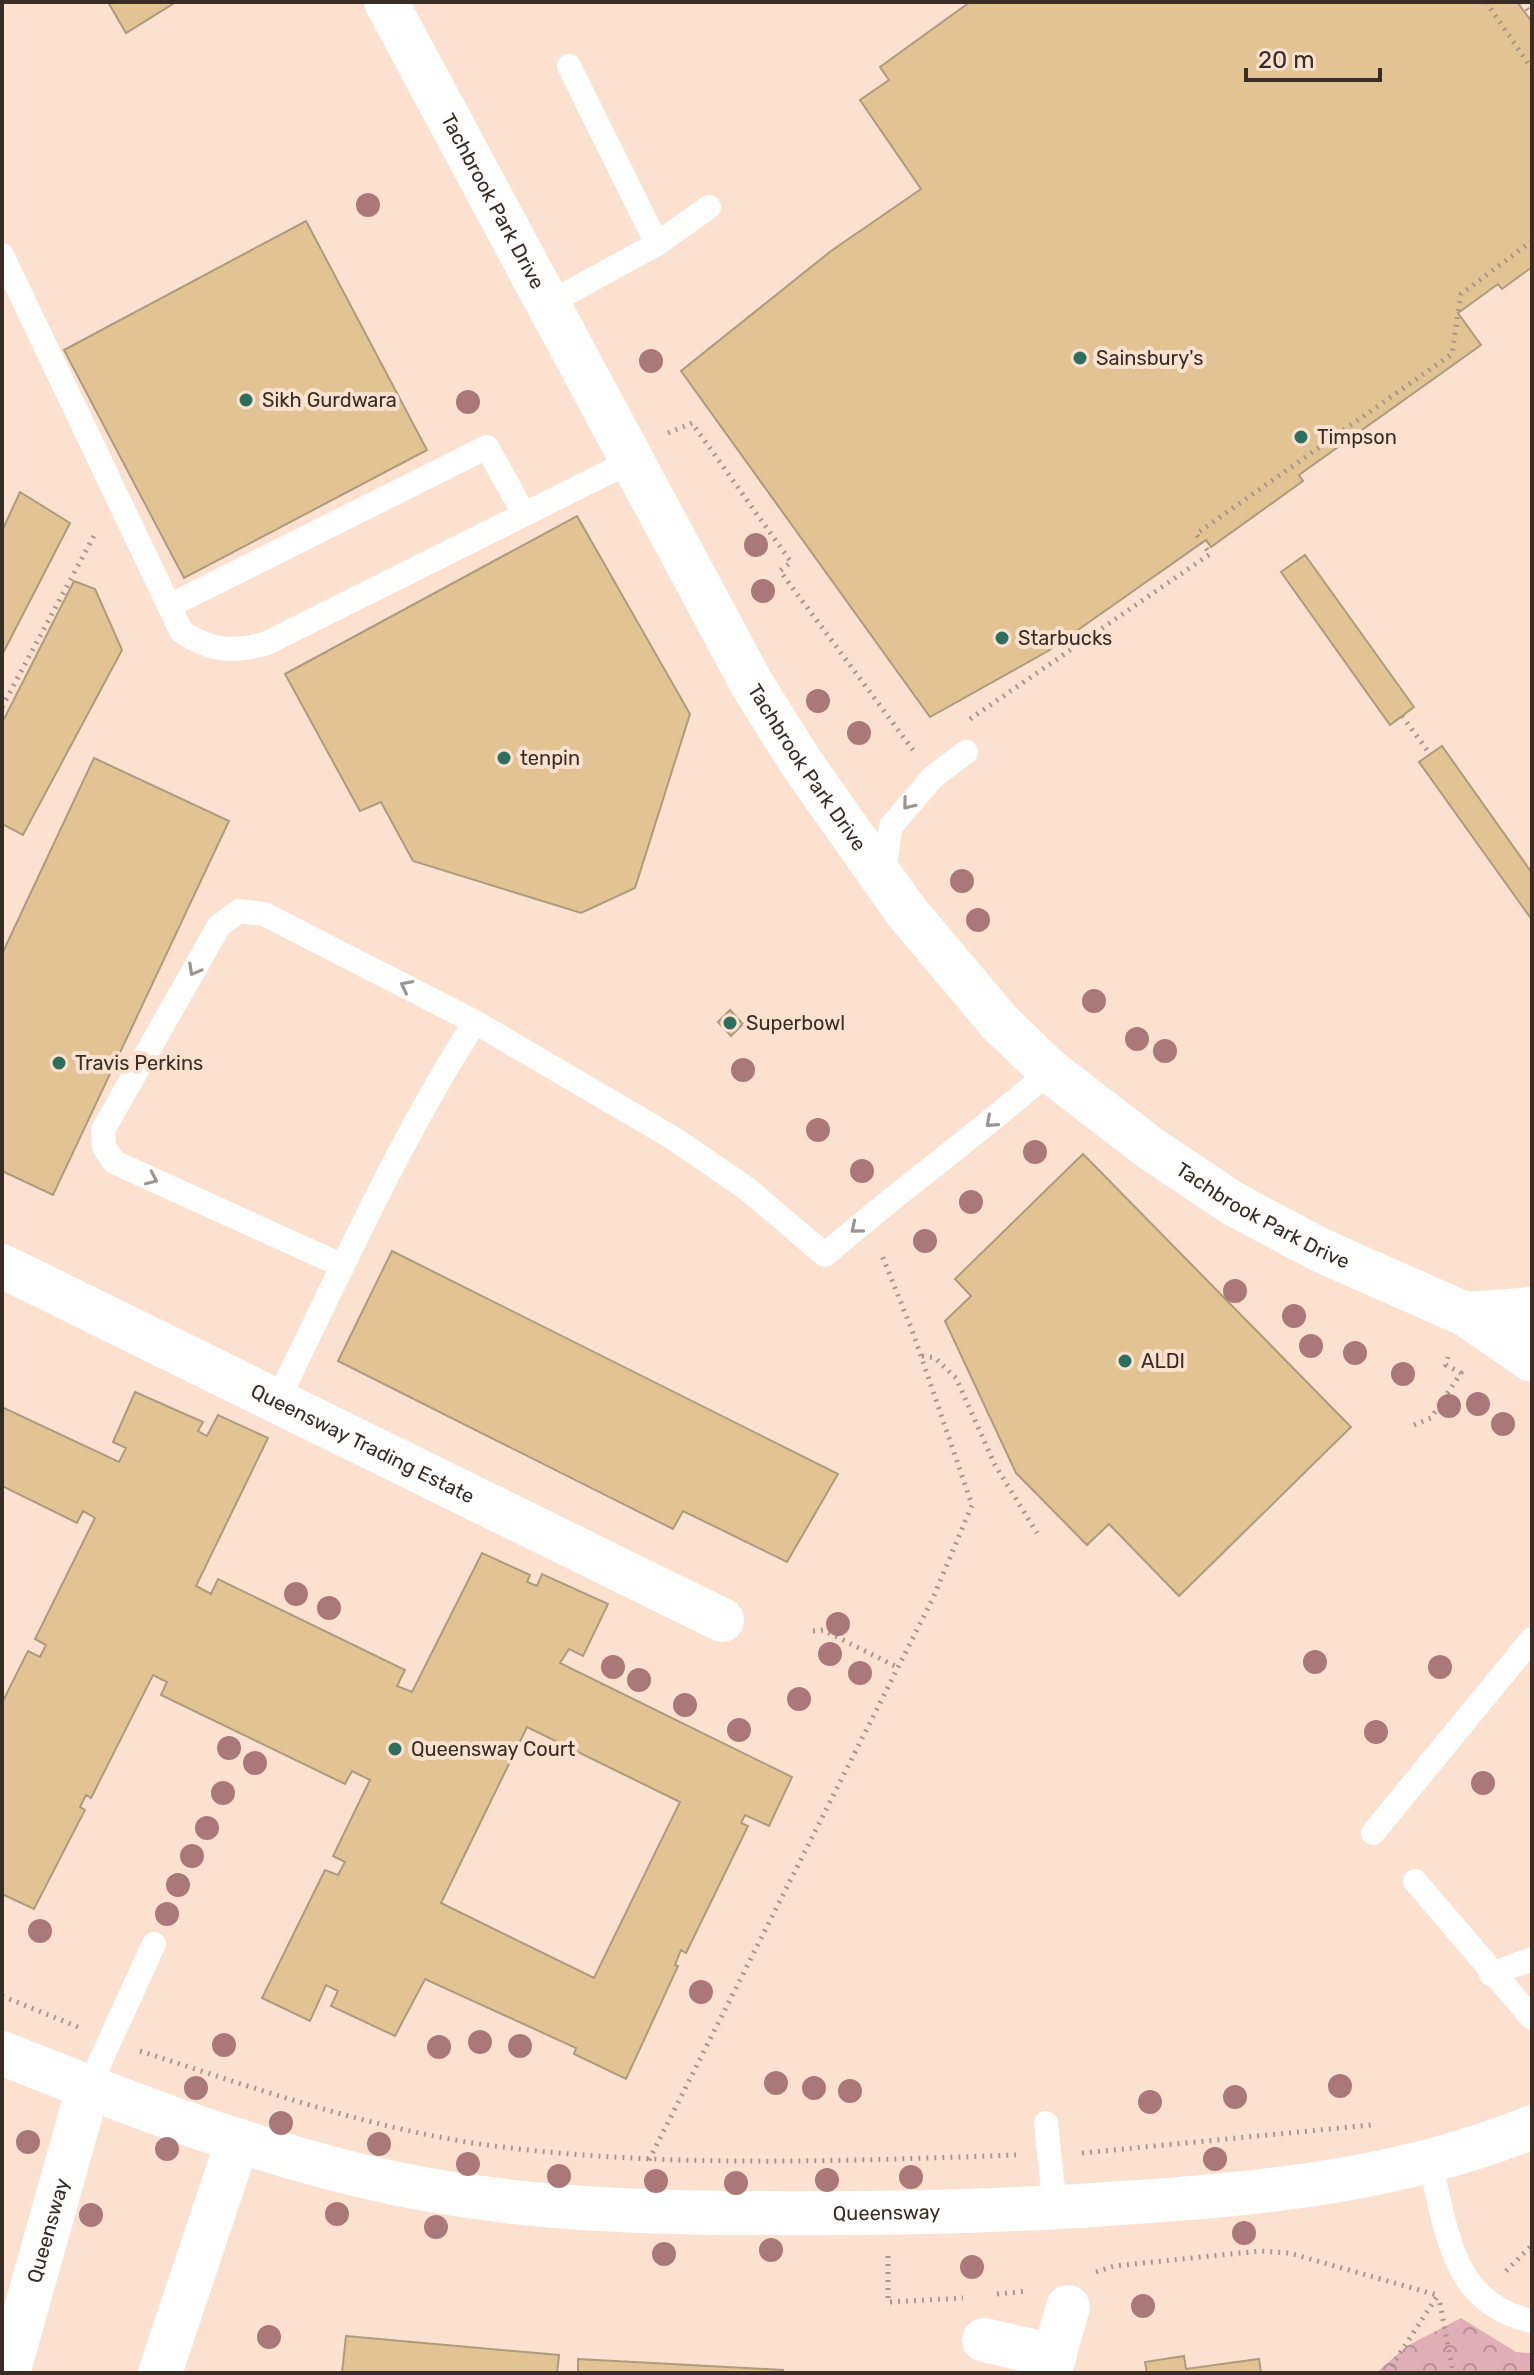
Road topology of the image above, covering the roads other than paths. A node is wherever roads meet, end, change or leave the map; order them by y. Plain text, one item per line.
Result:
1 (386, 2) edge
2 (569, 66) dead end
3 (709, 207) dead end
4 (657, 244) junction
5 (2, 255) edge
6 (549, 303) junction
7 (644, 449) junction
8 (524, 514) junction
9 (169, 606) junction
10 (966, 752) dead end
11 (882, 880) junction
12 (475, 1022) junction
13 (1050, 1071) junction
14 (2, 1266) edge
15 (343, 1266) junction
16 (1532, 1309) edge
17 (1465, 1314) junction
18 (1532, 1360) edge
19 (277, 1401) junction
20 (722, 1620) dead end
21 (1532, 1639) edge
22 (1373, 1833) dead end
23 (1415, 1881) dead end
24 (154, 1944) dead end
25 (1532, 1959) edge
26 (1491, 1974) junction
27 (1532, 2018) edge
28 (2, 2053) edge
29 (88, 2088) junction
30 (1046, 2123) dead end
31 (1532, 2127) edge
32 (238, 2140) junction
33 (1430, 2162) junction
34 (1055, 2207) junction
35 (1066, 2290) road end
36 (1532, 2321) edge
37 (984, 2340) dead end
38 (1052, 2365) edge
39 (8, 2373) edge
40 (160, 2373) edge

1 - 6 street, Tachbrook Park Drive
2 - 4 lane
3 - 4 lane
4 - 6 lane
5 - 9 lane
6 - 7 street, Tachbrook Park Drive
7 - 8 lane
7 - 11 street, Tachbrook Park Drive
8 - 9 lane
8 - 9 lane
10 -> 11 lane
11 - 13 street, Tachbrook Park Drive
13 -> 12 lane
12 - 15 lane
12 -> 15 lane
13 - 17 street, Tachbrook Park Drive
14 - 19 street, Queensway Trading Estate
15 - 19 lane
16 - 17 street, Tachbrook Park Drive
17 - 18 street, Tachbrook Park Drive
19 - 20 street, Queensway Trading Estate
21 - 22 lane
23 - 26 lane
24 - 29 lane
25 - 26 lane
26 - 27 lane
28 - 29 street, Queensway
29 - 32 street, Queensway
29 - 39 street, Queensway
30 - 34 lane
31 - 33 street, Queensway
32 - 34 street, Queensway
32 - 40 street
33 - 34 street, Queensway
33 - 36 lane
35 - 38 street
37 - 38 street

